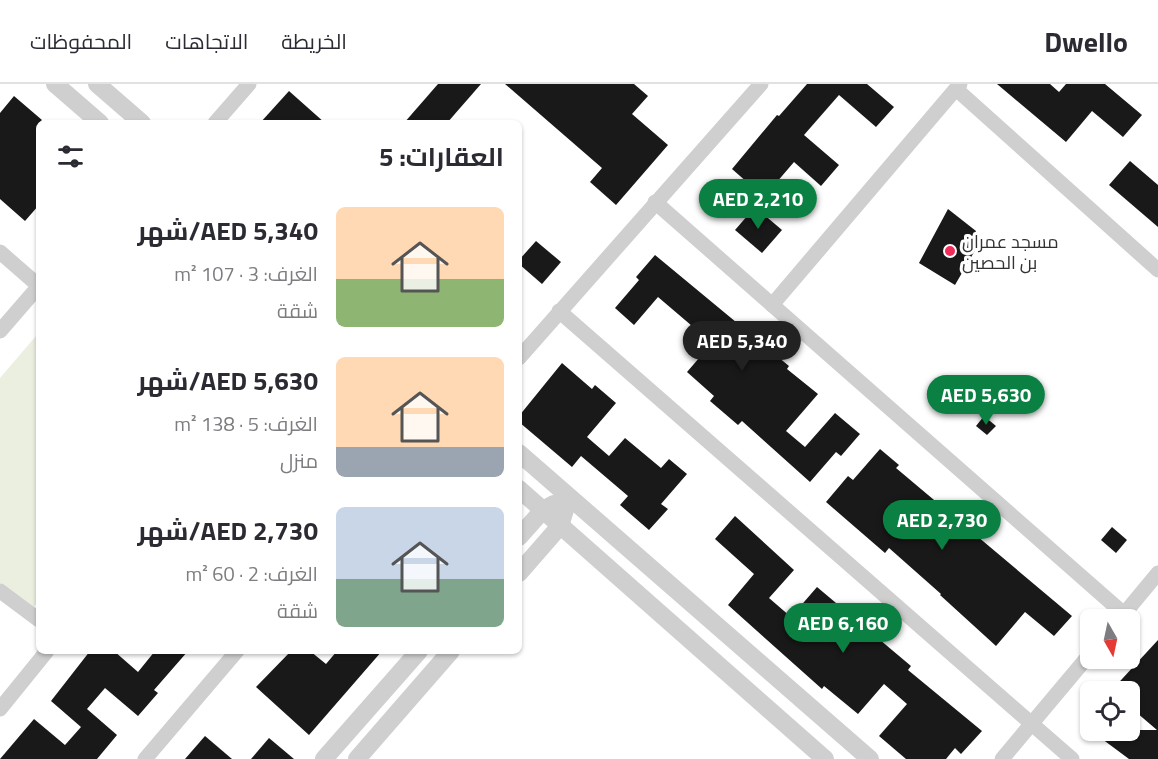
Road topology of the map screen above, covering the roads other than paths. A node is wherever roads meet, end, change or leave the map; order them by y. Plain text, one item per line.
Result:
1 (55, 84) edge
2 (97, 84) edge
3 (249, 84) edge
4 (740, 84) edge
5 (958, 87) edge
6 (756, 89) edge
7 (97, 120) edge
8 (139, 120) edge
9 (218, 120) edge
10 (655, 202) junction
11 (0, 252) edge
12 (1158, 270) edge
13 (36, 283) edge
14 (36, 289) edge
15 (772, 305) junction
16 (559, 311) junction
17 (0, 331) edge
18 (522, 354) edge
19 (522, 456) edge
20 (522, 492) edge
21 (569, 497) junction
22 (543, 510) junction
23 (560, 525) junction
24 (522, 534) edge
25 (522, 569) edge
26 (1158, 573) edge
27 (0, 591) edge
28 (1112, 609) edge
29 (1128, 609) edge
30 (36, 618) edge
31 (45, 654) edge
32 (234, 654) edge
33 (415, 654) edge
34 (448, 654) edge
35 (1080, 666) edge
36 (0, 709) edge
37 (1032, 724) junction
38 (145, 759) edge
39 (324, 759) edge
40 (357, 759) edge
41 (825, 759) edge
42 (870, 759) edge
43 (1002, 759) edge
44 (1072, 759) edge

1 - 7 street
2 - 8 street
3 - 9 street
4 - 6 street
5 - 12 street
5 - 15 street
6 - 10 street
10 - 15 street
10 - 16 street
11 - 13 street
14 - 17 street
15 - 28 street
16 - 18 street
16 - 37 street
19 - 21 street
20 - 22 street
21 - 22 street
21 - 23 street
21 - 42 street
22 - 23 street
22 - 24 street
23 - 25 street
23 - 41 street
26 - 29 street
27 - 30 street
31 - 36 street
32 - 38 street
33 - 39 street
34 - 40 street
35 - 37 street
37 - 43 street
37 - 44 street

